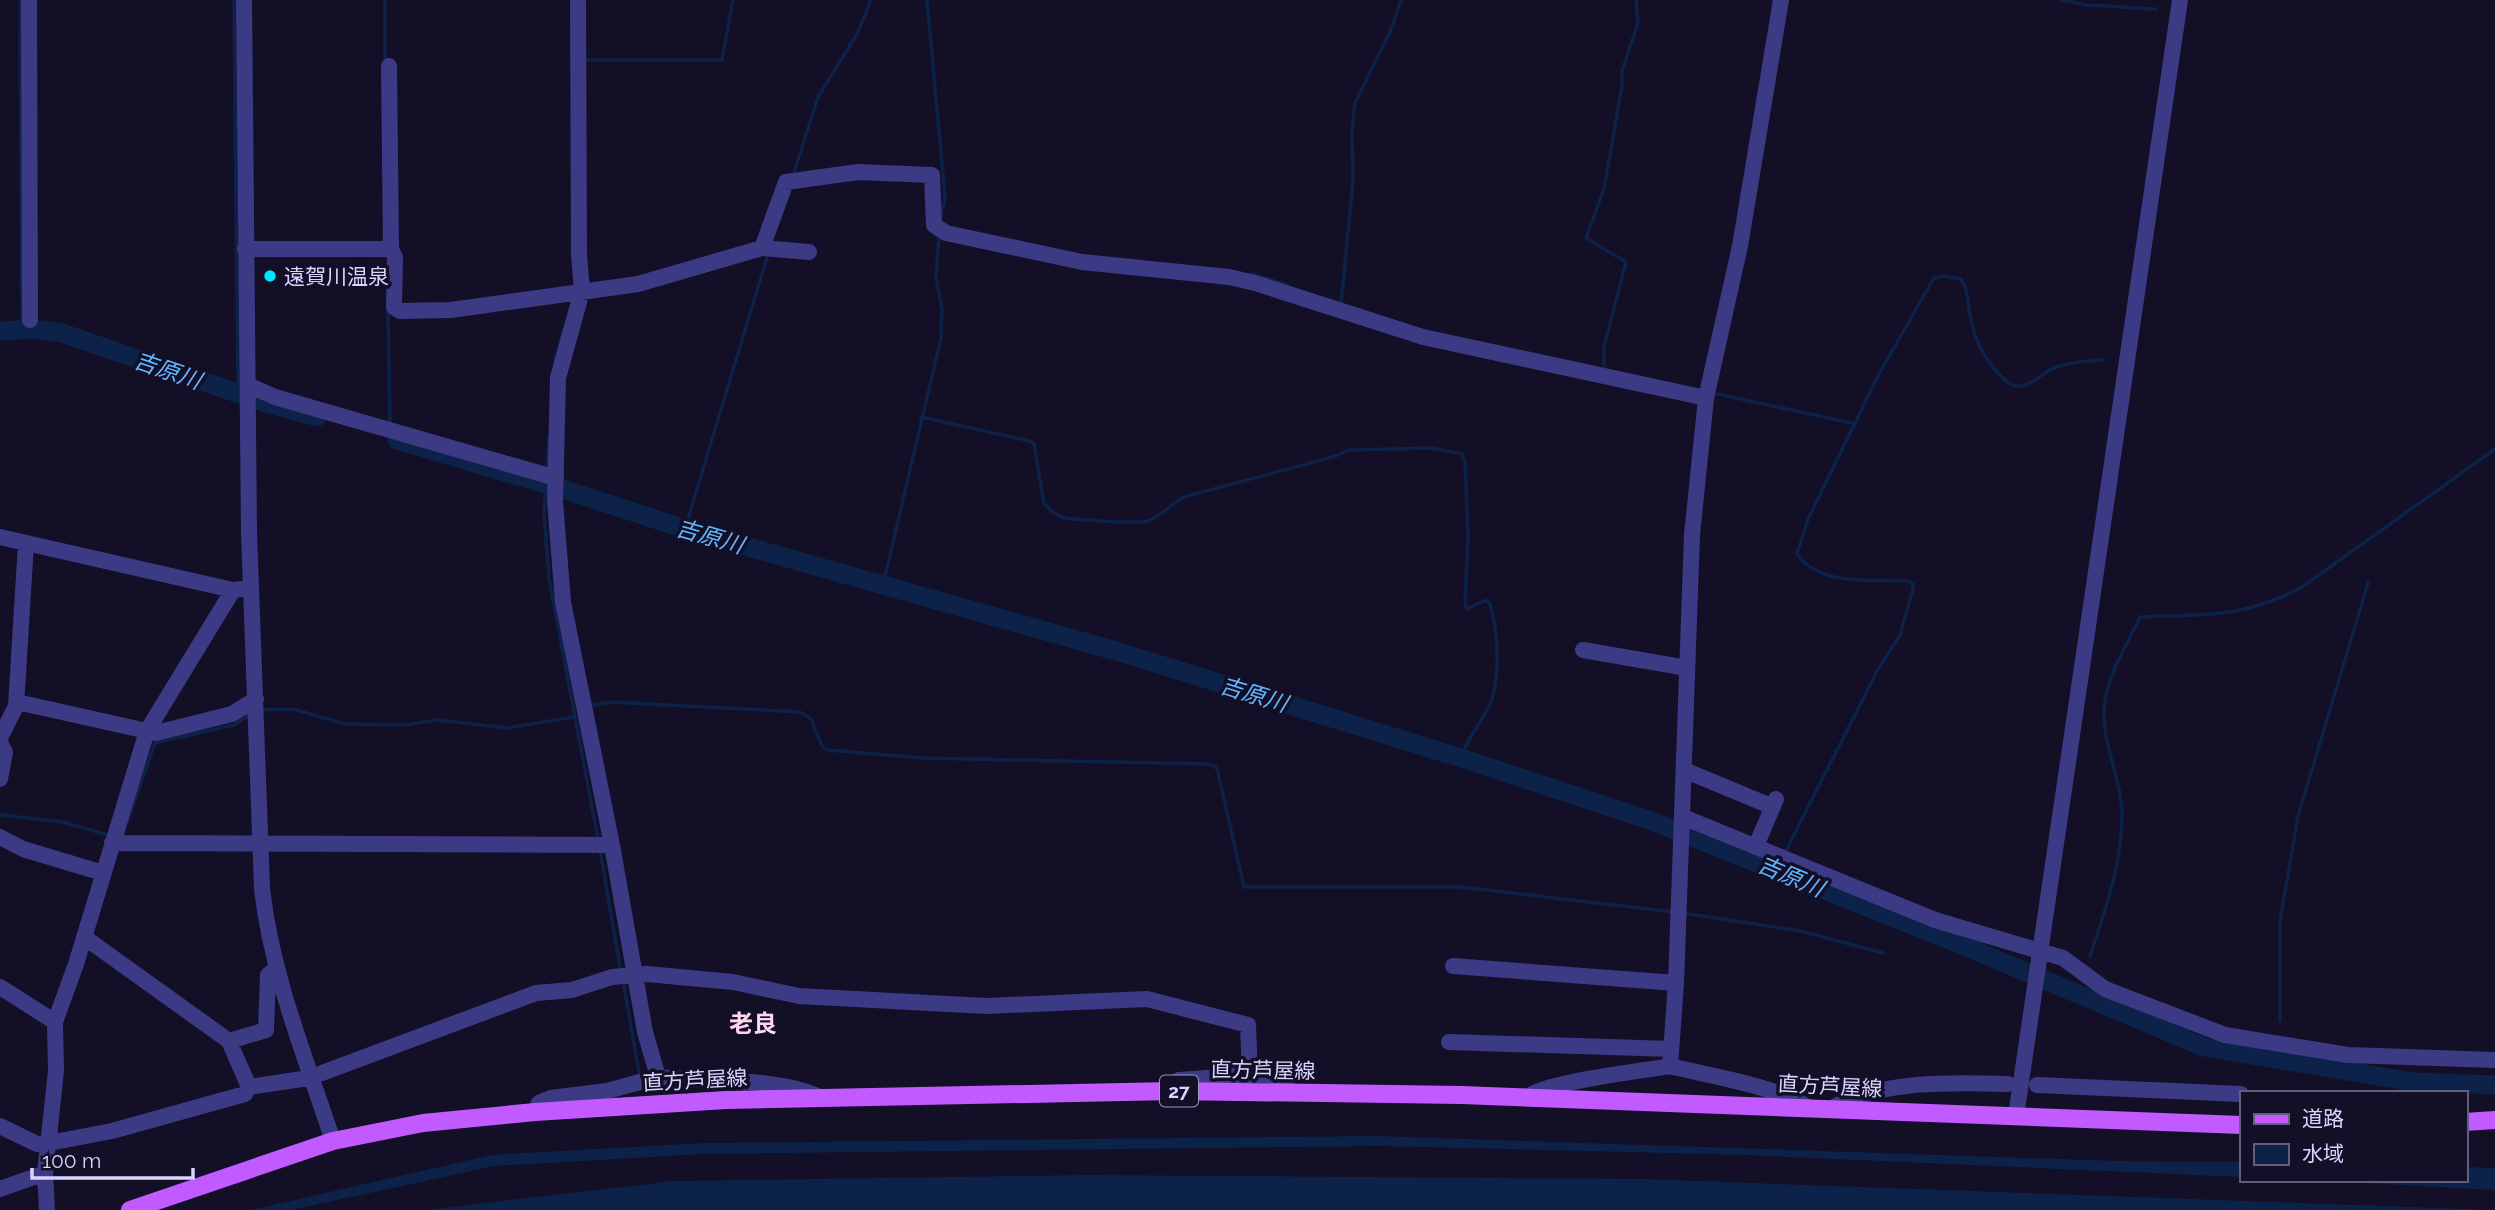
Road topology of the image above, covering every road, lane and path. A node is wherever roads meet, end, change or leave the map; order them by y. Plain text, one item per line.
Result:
1 (29, 0) edge
2 (244, 0) edge
3 (578, 0) edge
4 (1781, 0) edge
5 (2180, 0) edge
6 (389, 66) dead end
7 (762, 248) junction
8 (245, 249) junction
9 (391, 249) junction
10 (809, 252) dead end
11 (582, 291) junction
12 (30, 320) dead end
13 (248, 385) junction
14 (1706, 398) junction
15 (556, 478) junction
16 (0, 537) edge
17 (26, 543) junction
18 (251, 588) junction
19 (233, 590) junction
20 (1583, 650) dead end
21 (1688, 668) junction
22 (256, 699) junction
23 (17, 702) junction
24 (147, 731) junction
25 (1684, 770) junction
26 (0, 779) edge
27 (1683, 817) junction
28 (0, 837) edge
29 (112, 842) junction
30 (260, 842) junction
31 (612, 845) junction
32 (1756, 846) junction
33 (103, 873) junction
34 (84, 937) junction
35 (2041, 956) junction
36 (1453, 966) dead end
37 (276, 968) junction
38 (634, 973) junction
39 (1676, 983) junction
40 (0, 987) edge
41 (55, 1022) junction
42 (229, 1041) junction
43 (1449, 1042) dead end
44 (1671, 1049) junction
45 (2495, 1060) edge
46 (1670, 1066) junction
47 (322, 1073) dead end
48 (1250, 1074) junction
49 (659, 1077) junction
50 (1289, 1077) dead end
51 (302, 1079) dead end
52 (2008, 1084) dead end
53 (2037, 1084) dead end
54 (249, 1087) junction
55 (1172, 1091) junction
56 (2240, 1094) edge
57 (820, 1097) junction
58 (1528, 1097) junction
59 (1809, 1108) junction
60 (1830, 1109) junction
61 (535, 1112) junction
62 (2016, 1116) junction
63 (2495, 1120) edge
64 (2467, 1122) edge
65 (2240, 1125) edge
66 (0, 1126) edge
67 (333, 1141) junction
68 (48, 1143) junction
69 (45, 1173) junction
70 (0, 1189) edge
71 (47, 1210) edge
72 (130, 1210) edge

1 - 12 street
2 - 8 street
3 - 11 street
4 - 14 street
5 - 35 street
6 - 9 street
7 - 10 street
7 - 11 street
7 - 14 street
8 - 9 street
8 - 13 street
9 - 11 street
11 - 15 street
13 - 15 street
13 - 18 street
14 - 21 street
15 - 31 street
16 - 17 street
17 - 19 street
17 - 23 street
18 - 19 street
18 - 22 street
19 - 24 street
20 - 21 street
21 - 25 street
22 - 24 street
22 - 30 street
23 - 24 street
23 - 26 street
24 - 29 street
25 - 27 street
25 - 32 street
27 - 32 street
27 - 39 street
28 - 33 street
29 - 30 street
29 - 33 street
30 - 31 street
30 - 37 street
31 - 38 street
32 - 35 street
33 - 34 street
34 - 41 street
34 - 42 street
35 - 45 street
35 - 62 street
36 - 39 street
37 - 42 street
37 - 67 street
38 - 47 street
38 - 48 street
38 - 49 street
39 - 44 street
40 - 41 street
41 - 68 street
42 - 54 street
43 - 44 street
44 - 46 street
46 - 58 street
46 - 59 street
48 - 50 street
48 - 55 street
49 - 57 street
49 - 61 street
51 - 54 street
52 - 60 street
53 - 56 street
54 - 68 street
55 - 57 main road, 直方芦屋線 / 27
55 - 58 main road, 直方芦屋線 / 27
57 - 61 main road, 直方芦屋線 / 27
58 - 59 main road, 直方芦屋線 / 27
59 - 60 main road, 直方芦屋線 / 27
60 - 62 main road, 直方芦屋線 / 27
61 - 67 main road, 直方芦屋線 / 27
62 - 65 main road, 直方芦屋線 / 27
63 - 64 main road
66 - 68 street
67 - 72 main road, 直方芦屋線 / 27
68 - 69 street
69 - 70 street
69 - 71 street

